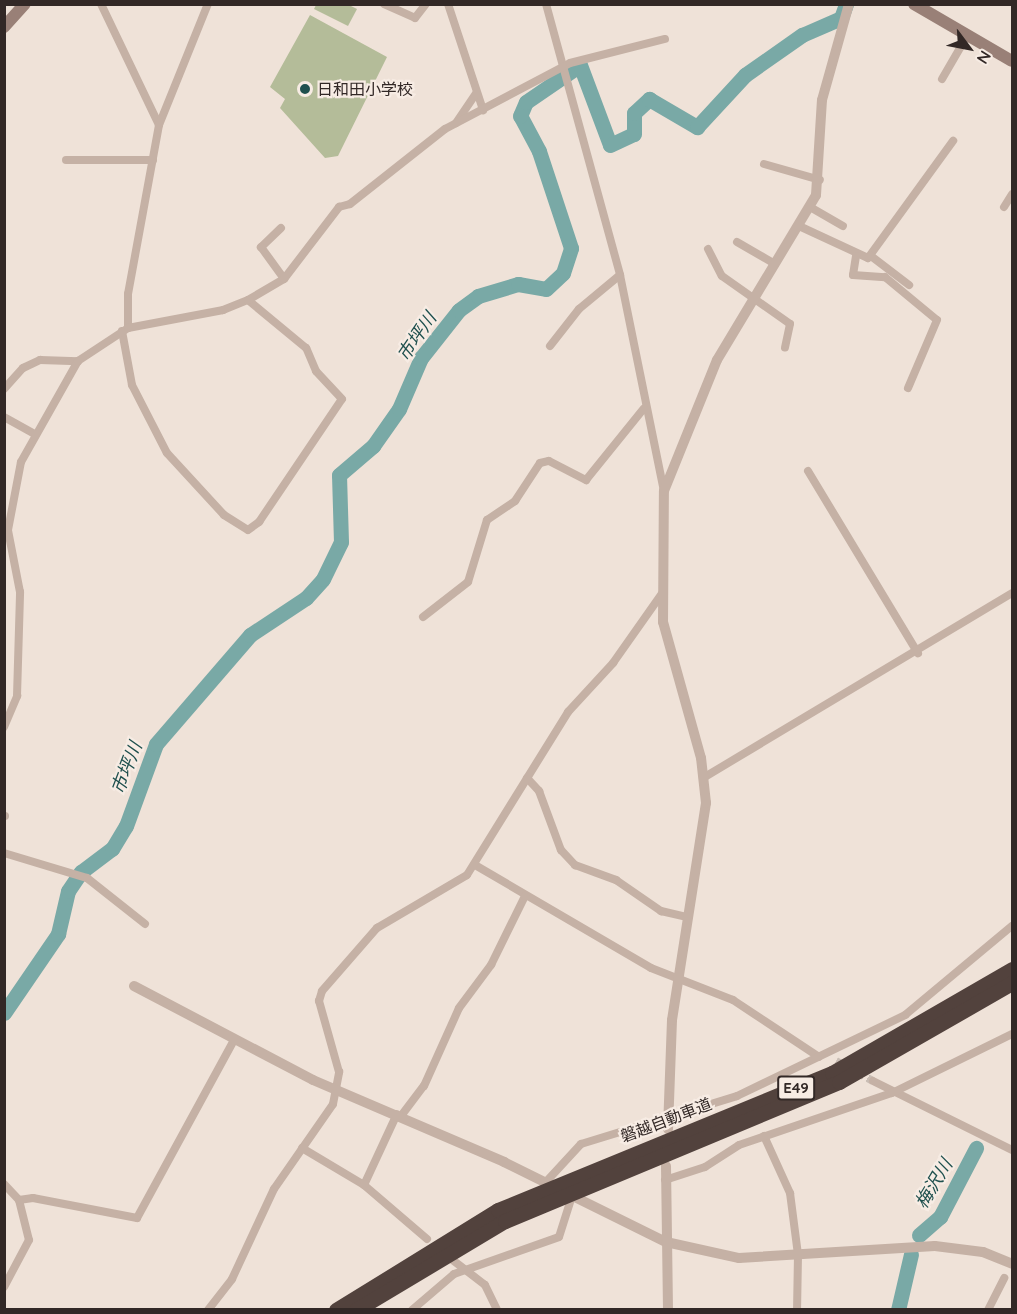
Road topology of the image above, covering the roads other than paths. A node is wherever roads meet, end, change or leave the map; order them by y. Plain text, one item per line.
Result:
1 (25, 4) edge
2 (101, 4) edge
3 (208, 4) edge
4 (384, 4) edge
5 (426, 4) edge
6 (448, 4) edge
7 (546, 4) edge
8 (849, 4) edge
9 (914, 4) edge
10 (4, 27) edge
11 (967, 36) junction
12 (665, 39) dead end
13 (1012, 61) edge
14 (563, 67) junction
15 (942, 79) dead end
16 (476, 93) junction
17 (483, 110) junction
18 (456, 123) junction
19 (159, 125) junction
20 (953, 141) dead end
21 (66, 160) dead end
22 (153, 160) junction
23 (764, 164) dead end
24 (820, 180) junction
25 (1012, 194) edge
26 (810, 207) junction
27 (1004, 207) dead end
28 (799, 226) junction
29 (843, 226) dead end
30 (280, 228) dead end
31 (737, 242) dead end
32 (708, 249) dead end
33 (856, 256) junction
34 (871, 256) junction
35 (775, 264) junction
36 (620, 275) junction
37 (284, 279) junction
38 (909, 285) dead end
39 (248, 300) junction
40 (752, 300) junction
41 (125, 329) junction
42 (550, 346) dead end
43 (785, 346) dead end
44 (78, 361) junction
45 (908, 388) dead end
46 (4, 389) edge
47 (644, 408) junction
48 (4, 417) edge
49 (35, 434) junction
50 (808, 471) dead end
51 (664, 491) junction
52 (663, 592) junction
53 (1012, 593) edge
54 (423, 617) dead end
55 (918, 653) junction
56 (4, 727) edge
57 (527, 778) junction
58 (703, 778) junction
59 (4, 853) edge
60 (475, 865) junction
61 (525, 896) junction
62 (687, 917) junction
63 (145, 924) dead end
64 (1012, 927) edge
65 (1012, 969) edge
66 (677, 978) junction
67 (1012, 983) edge
68 (134, 986) dead end
69 (1012, 1034) edge
70 (234, 1040) junction
71 (824, 1055) junction
72 (836, 1061) tunnel mouth
73 (873, 1081) tunnel mouth
74 (337, 1090) junction
75 (892, 1093) junction
76 (399, 1115) junction
77 (668, 1115) junction
78 (668, 1129) dead end
79 (764, 1136) junction
80 (302, 1148) junction
81 (1012, 1150) edge
82 (666, 1166) dead end
83 (665, 1180) junction
84 (4, 1184) edge
85 (364, 1185) junction
86 (540, 1188) junction
87 (578, 1191) junction
88 (19, 1200) junction
89 (427, 1239) dead end
90 (666, 1242) junction
91 (798, 1255) junction
92 (450, 1258) dead end
93 (1012, 1264) edge
94 (465, 1269) junction
95 (1004, 1278) dead end
96 (4, 1287) edge
97 (208, 1310) edge
98 (336, 1310) edge
99 (356, 1310) edge
100 (412, 1310) edge
101 (497, 1310) edge
102 (668, 1310) edge
103 (797, 1310) edge
104 (988, 1310) edge

1 - 10 main road
2 - 19 street
3 - 19 street
4 - 5 street
6 - 16 street
7 - 14 street
8 - 24 street
9 - 11 main road
11 - 13 main road
11 - 15 street
12 - 14 street
14 - 17 street
14 - 36 street
16 - 17 street
16 - 18 street
17 - 18 street
18 - 37 street
19 - 22 street
20 - 34 street
21 - 22 street
22 - 41 street
23 - 24 street
24 - 26 street
25 - 27 street
26 - 28 street
26 - 29 street
28 - 33 street
28 - 35 street
30 - 37 street
31 - 35 street
32 - 40 street
33 - 34 street
33 - 45 street
34 - 38 street
35 - 40 street
36 - 42 street
36 - 47 street
37 - 39 street
39 - 41 street
39 - 41 street
40 - 43 street
40 - 51 street
41 - 44 street
44 - 46 street
44 - 49 street
47 - 51 street
47 - 54 street
48 - 49 street
49 - 56 street
50 - 55 street
51 - 52 street
52 - 57 street
52 - 58 street
53 - 55 street
55 - 58 street
57 - 60 street
57 - 62 street
58 - 62 street
59 - 63 street
60 - 61 street
60 - 74 street
61 - 66 street
61 - 76 street
62 - 66 street
64 - 71 street
65 - 86 highway, 磐越自動車道 / E49
66 - 71 street
66 - 77 street
67 - 87 highway, 磐越自動車道 / E49
68 - 70 street
69 - 75 street
70 - 74 street
70 - 88 street
71 - 72 street
71 - 77 street
73 - 75 street
74 - 76 street
74 - 80 street
75 - 79 street
75 - 81 street
76 - 85 street
76 - 86 street
77 - 78 street
77 - 86 street
79 - 83 street
79 - 91 street
80 - 85 street
80 - 97 street
82 - 83 street
83 - 90 street
84 - 88 street
85 - 89 street
86 - 87 street
86 - 98 highway, 磐越自動車道 / E49
87 - 90 street
87 - 94 street
87 - 99 highway, 磐越自動車道 / E49
88 - 96 street
90 - 91 street
90 - 102 street
91 - 93 street
91 - 103 street
92 - 94 street
94 - 100 street
94 - 101 street
95 - 104 street

